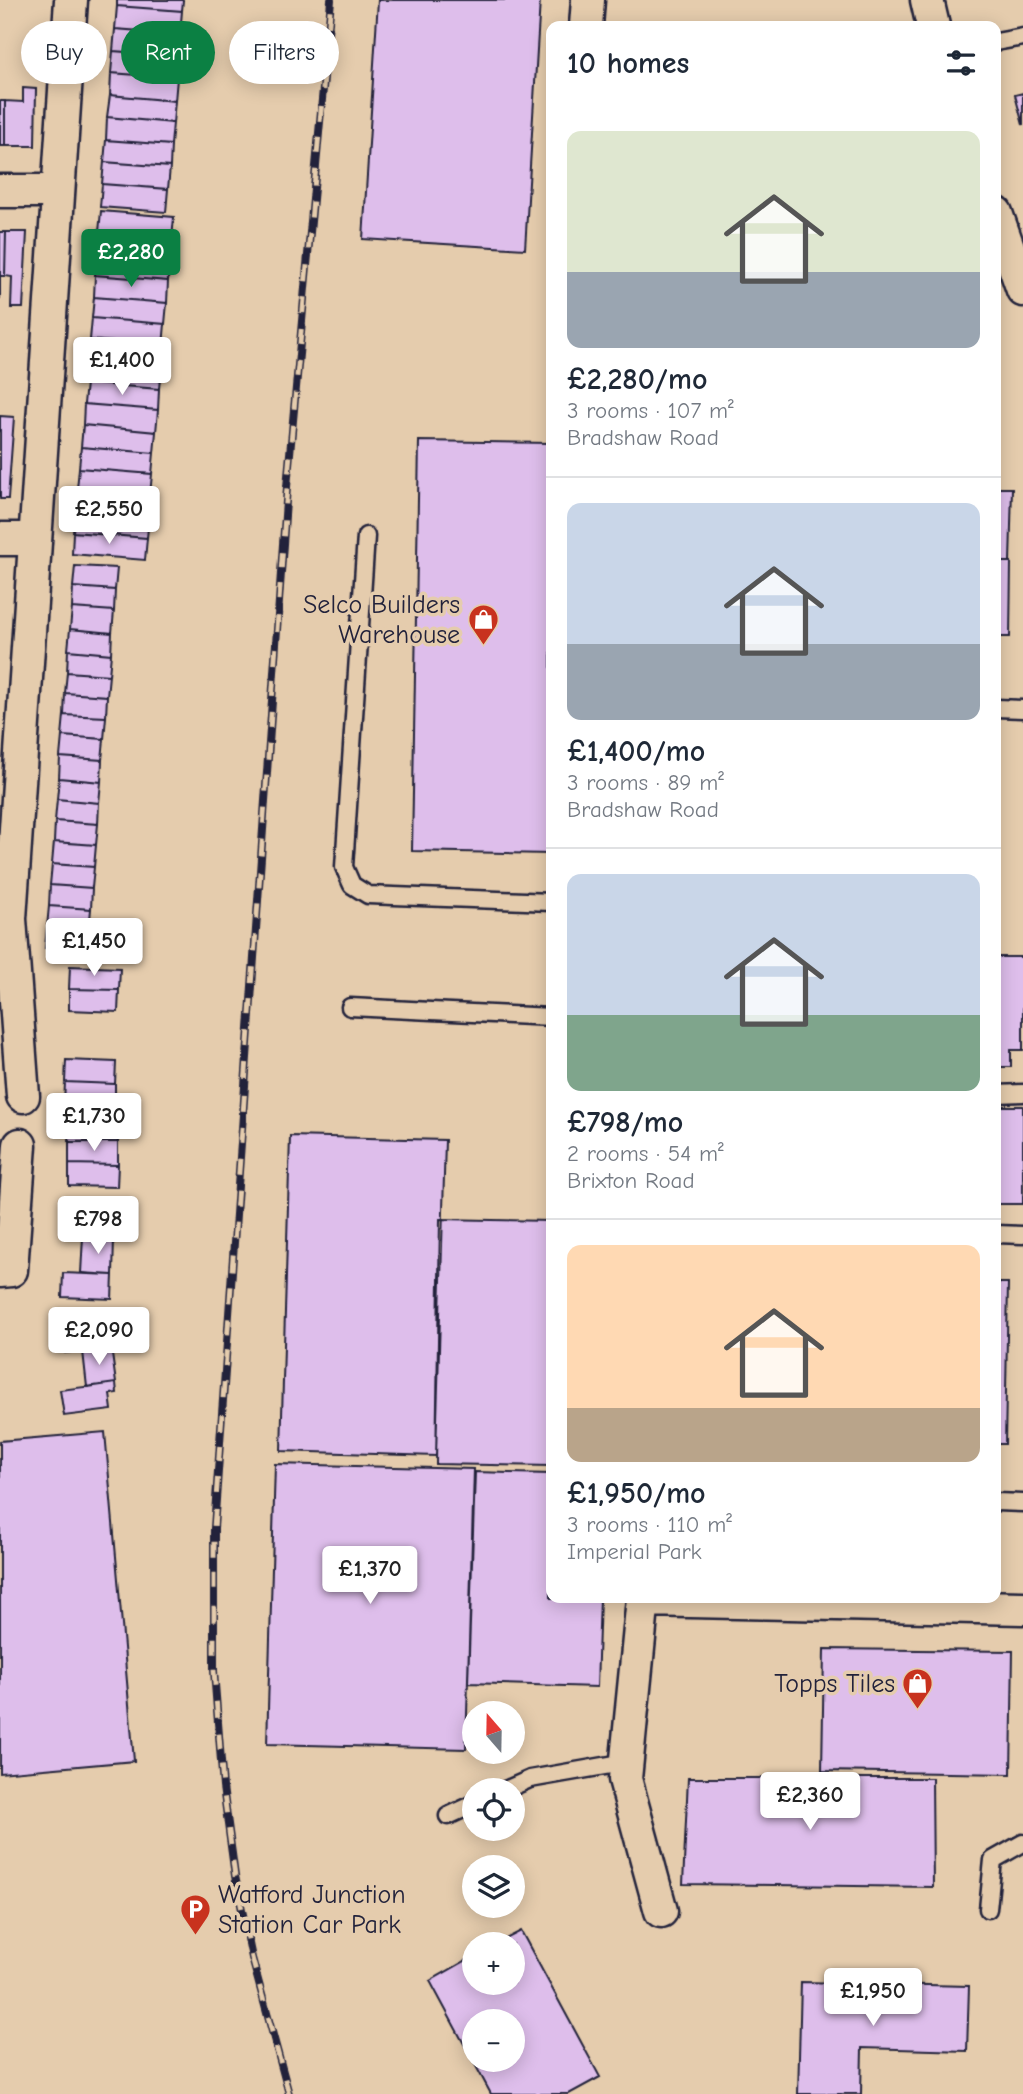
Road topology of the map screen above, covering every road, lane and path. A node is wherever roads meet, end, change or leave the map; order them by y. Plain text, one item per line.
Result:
1 (71, 0) edge
2 (588, 0) edge
3 (927, 0) edge
4 (586, 21) edge
5 (932, 21) edge
6 (1023, 37) edge
7 (1001, 41) edge
8 (0, 191) edge
9 (57, 191) junction
10 (1008, 232) edge
11 (1023, 290) edge
12 (366, 536) dead end
13 (0, 539) edge
14 (35, 539) junction
15 (1001, 708) edge
16 (1023, 709) edge
17 (546, 902) edge
18 (5, 919) edge
19 (350, 1007) dead end
20 (546, 1017) edge
21 (1001, 1094) edge
22 (1023, 1094) edge
23 (23, 1096) dead end
24 (20, 1145) dead end
25 (1001, 1234) edge
26 (1023, 1235) edge
27 (0, 1271) edge
28 (1001, 1502) edge
29 (1023, 1503) edge
30 (643, 1603) edge
31 (812, 1603) edge
32 (1023, 1608) edge
33 (627, 1762) junction
34 (525, 1781) edge
35 (462, 1810) edge
36 (448, 1816) dead end
37 (1023, 1843) edge
38 (988, 1909) dead end
39 (661, 1911) dead end

1 - 9 street
2 - 4 street
3 - 5 street
6 - 7 lane
8 - 9 street
9 - 14 street
10 - 11 street
12 - 17 lane
13 - 14 street
14 - 18 street
15 - 16 lane
18 - 23 street
19 - 20 lane
21 - 22 lane
24 - 27 street
25 - 26 lane
28 - 29 lane
30 - 33 street
31 - 32 street
33 - 34 lane
33 - 39 street
35 - 36 lane
37 - 38 lane

